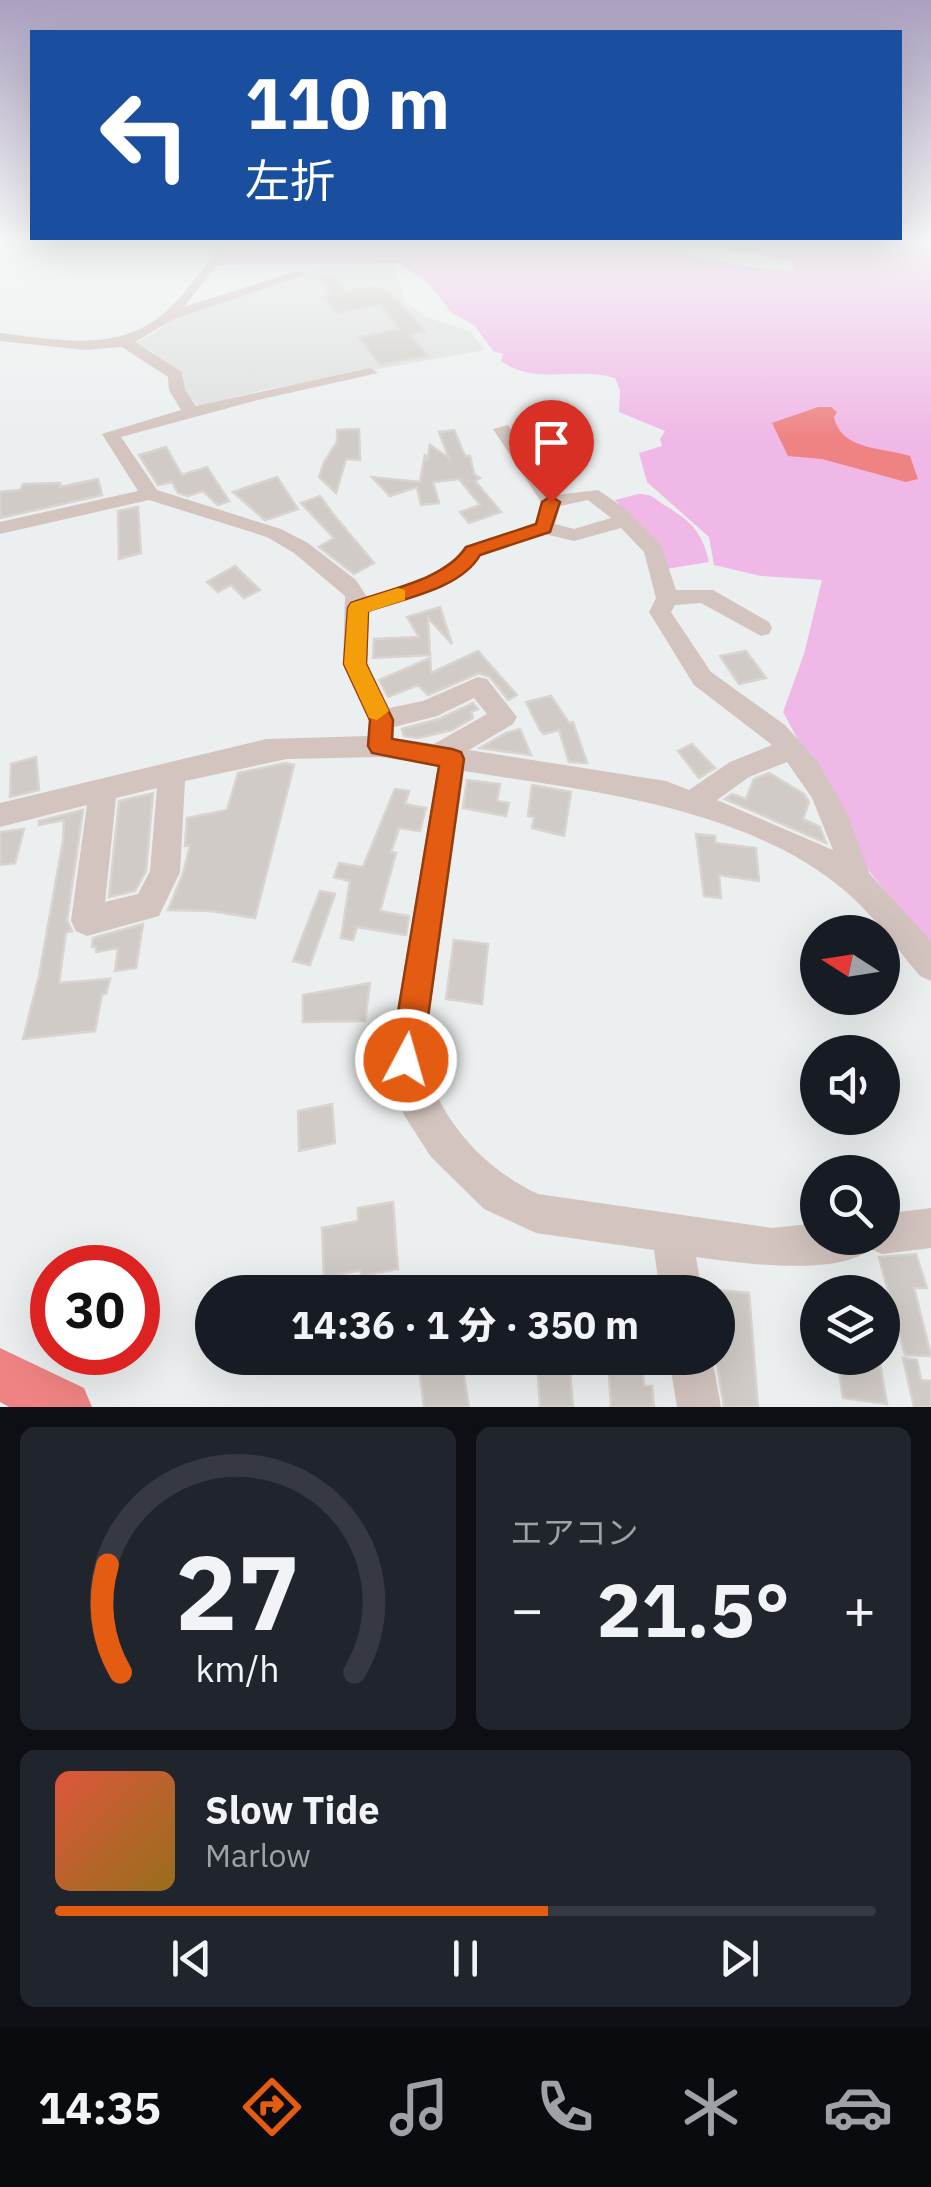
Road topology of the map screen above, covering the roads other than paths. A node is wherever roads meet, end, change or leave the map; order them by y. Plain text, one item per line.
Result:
1 (176, 307) edge
2 (199, 307) edge
3 (169, 316) junction
4 (0, 337) edge
5 (125, 342) junction
6 (370, 373) dead end
7 (191, 412) junction
8 (502, 429) dead end
9 (150, 494) junction
10 (551, 502) junction
11 (625, 520) junction
12 (0, 528) edge
13 (544, 528) junction
14 (667, 598) junction
15 (358, 608) junction
16 (761, 628) dead end
17 (381, 733) junction
18 (793, 750) junction
19 (444, 757) junction
20 (172, 774) junction
21 (103, 790) junction
22 (693, 803) junction
23 (0, 814) edge
24 (855, 880) junction
25 (931, 965) edge
26 (931, 1228) edge
27 (900, 1232) edge
28 (672, 1233) junction
29 (800, 1245) edge
30 (678, 1275) edge
31 (695, 1375) edge
32 (700, 1407) edge

1 - 3 street
2 - 3 street
3 - 5 street
4 - 5 street
5 - 7 street
6 - 7 street
7 - 9 street
8 - 10 street
9 - 12 street
9 - 15 street
10 - 11 street
10 - 13 street
11 - 13 street
11 - 14 street
13 - 15 street
14 - 16 street
14 - 18 street
15 - 17 street
17 - 19 street
17 - 19 street
17 - 20 street
18 - 22 street
18 - 24 street
19 - 22 street
19 - 28 street
20 - 21 street
20 - 21 street
21 - 23 street
22 - 24 street
24 - 25 street
26 - 27 street
28 - 29 street
28 - 30 street
31 - 32 street

